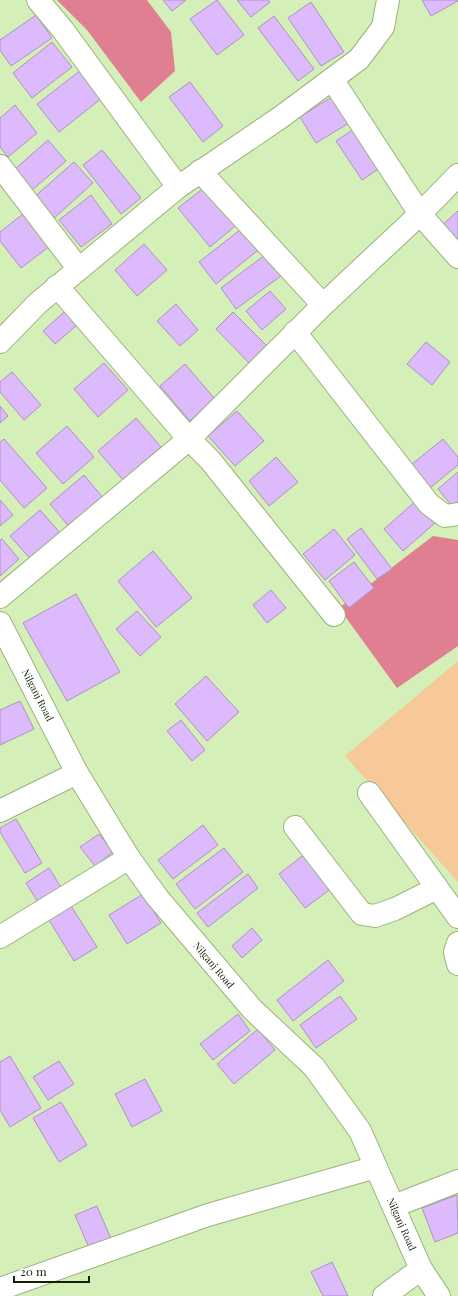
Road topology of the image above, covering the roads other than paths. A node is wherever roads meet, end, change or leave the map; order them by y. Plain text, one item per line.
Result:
1 (38, 0) edge
2 (388, 0) edge
3 (332, 79) junction
4 (0, 166) edge
5 (200, 171) junction
6 (458, 175) edge
7 (178, 187) junction
8 (420, 214) junction
9 (458, 257) edge
10 (78, 268) junction
11 (57, 286) junction
12 (323, 305) junction
13 (295, 332) junction
14 (0, 342) edge
15 (189, 439) junction
16 (458, 514) edge
17 (0, 597) edge
18 (334, 615) dead end
19 (0, 623) edge
20 (77, 773) junction
21 (369, 793) dead end
22 (0, 811) edge
23 (295, 827) dead end
24 (129, 858) junction
25 (437, 888) junction
26 (458, 917) edge
27 (0, 937) edge
28 (458, 943) edge
29 (458, 964) edge
30 (376, 1167) junction
31 (458, 1181) edge
32 (394, 1206) junction
33 (421, 1269) junction
34 (0, 1289) edge
35 (384, 1296) edge
36 (439, 1296) edge

1 - 7 street
2 - 3 street
3 - 5 street
3 - 8 street
4 - 10 street
5 - 7 street
5 - 12 street
6 - 8 street
7 - 10 street
8 - 9 street
8 - 12 street
10 - 11 street
11 - 14 street
11 - 15 street
12 - 13 street
13 - 15 street
13 - 16 street
15 - 17 street
15 - 18 street
19 - 20 street, Nilganj Road
20 - 22 street
20 - 24 street, Nilganj Road
21 - 25 street
23 - 25 street
24 - 27 street
24 - 30 street, Nilganj Road
25 - 26 street
28 - 29 street
30 - 32 street, Nilganj Road
30 - 34 street
31 - 32 street
32 - 33 street, Nilganj Road
33 - 35 street
33 - 36 street, Nilganj Road

